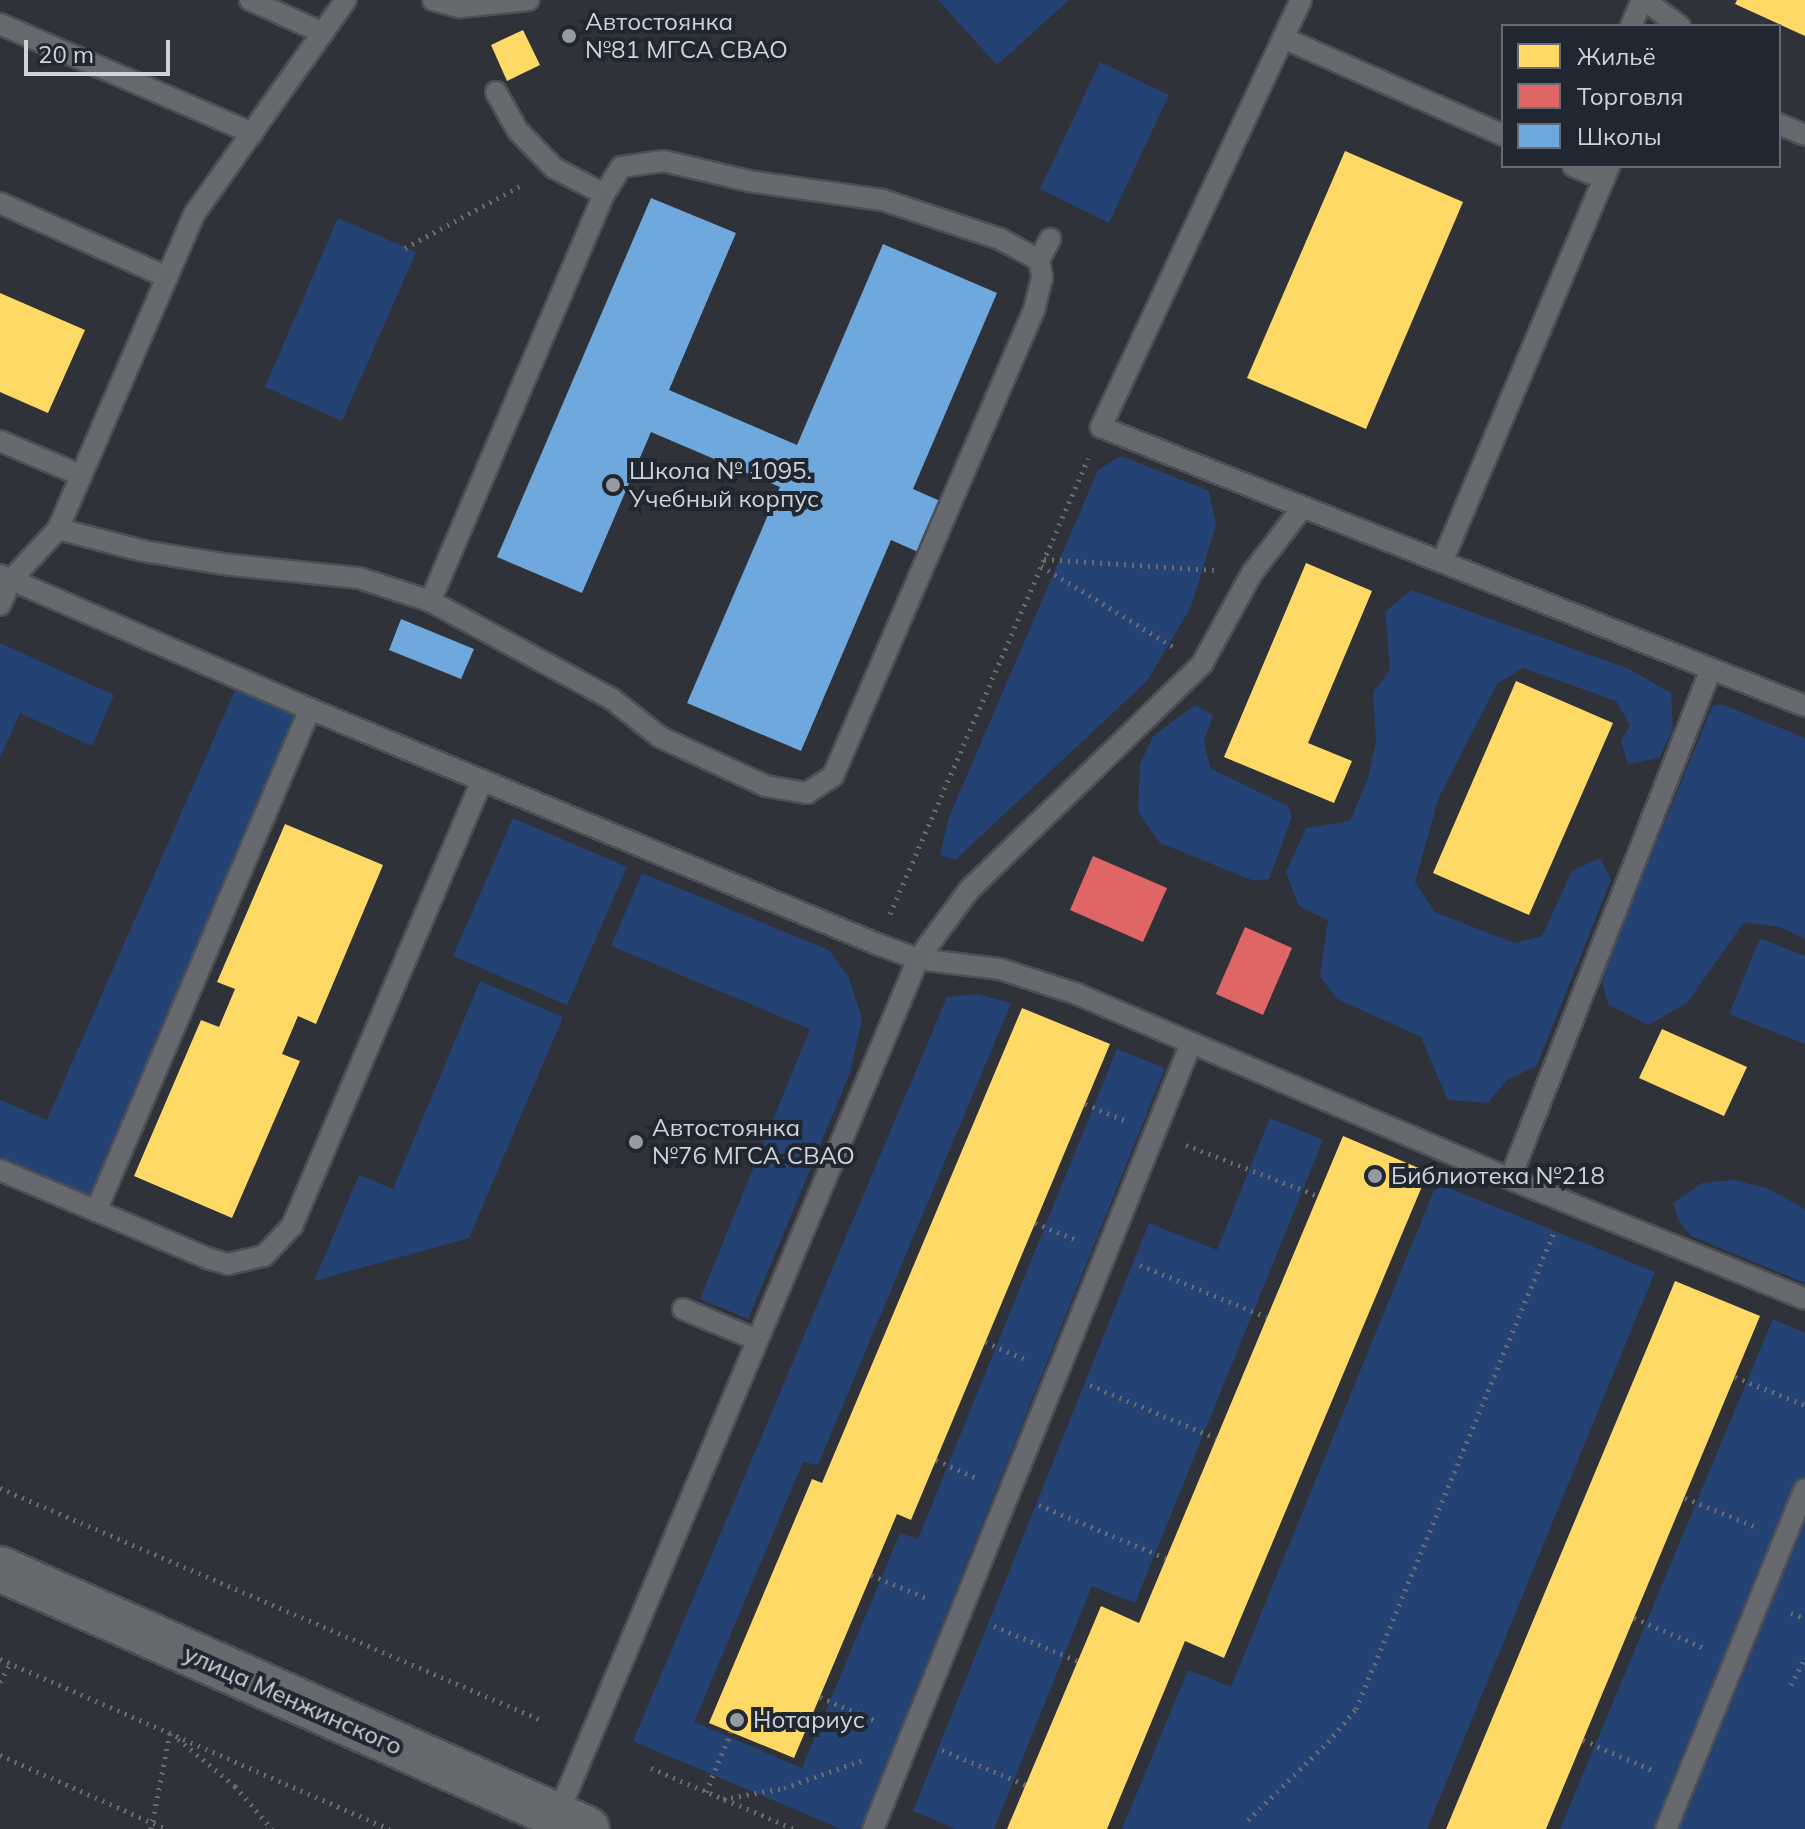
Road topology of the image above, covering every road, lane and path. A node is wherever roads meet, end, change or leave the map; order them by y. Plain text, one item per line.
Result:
1 (250, 0) edge
2 (346, 0) edge
3 (433, 0) edge
4 (529, 0) edge
5 (1301, 0) edge
6 (1643, 0) edge
7 (462, 4) edge
8 (0, 24) edge
9 (1632, 24) edge
10 (1677, 24) edge
11 (323, 33) junction
12 (1283, 38) junction
13 (496, 92) dead end
14 (1781, 125) edge
15 (252, 133) junction
16 (1501, 134) edge
17 (1805, 135) edge
18 (554, 168) junction
19 (1582, 168) edge
20 (1606, 173) edge
21 (604, 194) junction
22 (0, 203) edge
23 (1050, 239) dead end
24 (405, 248) dead end
25 (1039, 260) junction
26 (167, 277) junction
27 (1101, 427) junction
28 (0, 441) edge
29 (80, 475) junction
30 (1302, 508) junction
31 (58, 529) junction
32 (1044, 559) junction
33 (1442, 562) junction
34 (1041, 566) junction
35 (1252, 573) junction
36 (6, 577) edge
37 (430, 601) junction
38 (0, 605) edge
39 (1202, 664) junction
40 (1711, 669) junction
41 (1805, 706) edge
42 (310, 709) junction
43 (482, 781) junction
44 (877, 944) junction
45 (918, 959) junction
46 (1191, 1043) junction
47 (1085, 1104) dead end
48 (1154, 1132) junction
49 (0, 1170) edge
50 (1510, 1179) junction
51 (1318, 1196) dead end
52 (1566, 1202) junction
53 (96, 1211) junction
54 (1035, 1223) dead end
55 (1106, 1252) junction
56 (1805, 1299) edge
57 (683, 1309) dead end
58 (1267, 1317) dead end
59 (755, 1339) junction
60 (985, 1342) dead end
61 (1058, 1372) junction
62 (1735, 1377) dead end
63 (1805, 1405) edge
64 (1216, 1438) dead end
65 (936, 1460) dead end
66 (0, 1488) edge
67 (1805, 1489) edge
68 (1009, 1492) junction
69 (1685, 1498) dead end
70 (1785, 1538) junction
71 (1166, 1558) dead end
72 (0, 1569) edge
73 (871, 1575) dead end
74 (961, 1612) junction
75 (1634, 1618) dead end
76 (1805, 1658) edge
77 (0, 1659) edge
78 (1734, 1660) junction
79 (1078, 1661) dead end
80 (10, 1664) junction
81 (0, 1682) edge
82 (1791, 1685) dead end
83 (820, 1697) dead end
84 (539, 1719) dead end
85 (731, 1732) dead end
86 (169, 1733) junction
87 (910, 1736) junction
88 (1583, 1740) dead end
89 (0, 1755) edge
90 (651, 1768) dead end
91 (1684, 1784) junction
92 (1026, 1785) dead end
93 (706, 1792) junction
94 (723, 1799) junction
95 (1248, 1820) dead end
96 (565, 1825) edge
97 (152, 1826) edge
98 (166, 1829) edge
99 (272, 1829) edge
100 (390, 1829) edge
101 (795, 1829) edge
102 (873, 1829) edge
103 (1666, 1829) edge

1 - 11 lane
2 - 11 lane
3 - 7 lane
4 - 7 lane
5 - 12 lane
6 - 9 lane
6 - 10 lane
8 - 15 lane
11 - 15 lane
12 - 16 lane
12 - 27 lane
13 - 18 lane
14 - 17 lane
15 - 26 lane
18 - 21 lane
18 - 24 path
19 - 20 lane
20 - 33 lane
21 - 25 lane
21 - 37 lane
22 - 26 lane
23 - 25 lane
25 - 37 lane
26 - 29 lane
27 - 30 lane
27 - 32 path
28 - 29 lane
29 - 31 lane
30 - 33 lane
30 - 35 lane
31 - 36 lane
31 - 37 lane
32 - 34 path
32 - 35 path
33 - 40 lane
34 - 39 path
34 - 44 path
35 - 39 lane
36 - 38 lane
36 - 42 lane
39 - 45 lane
40 - 41 lane
40 - 50 lane
42 - 43 lane
42 - 53 lane
43 - 44 lane
43 - 53 lane
44 - 45 lane
45 - 46 lane
45 - 59 lane
46 - 48 lane
46 - 50 lane
47 - 48 path
48 - 51 path
48 - 55 lane
49 - 53 lane
50 - 52 lane
52 - 56 lane
52 - 95 path
54 - 55 path
55 - 58 path
55 - 61 lane
57 - 59 lane
59 - 96 lane
60 - 61 path
61 - 64 path
61 - 68 lane
62 - 63 path
65 - 68 path
66 - 84 path
67 - 70 lane
68 - 71 path
68 - 74 lane
69 - 70 path
70 - 78 lane
72 - 96 main road, улица Менжинского
73 - 74 path
74 - 79 path
74 - 87 lane
75 - 78 path
76 - 82 path
77 - 80 path
78 - 91 lane
80 - 81 path
80 - 86 path
83 - 87 path
85 - 93 path
86 - 97 path
86 - 99 path
86 - 100 path
87 - 92 path
87 - 94 path
87 - 102 lane
88 - 91 path
89 - 97 path
90 - 93 path
91 - 103 lane
93 - 94 path
94 - 101 path
97 - 98 path

